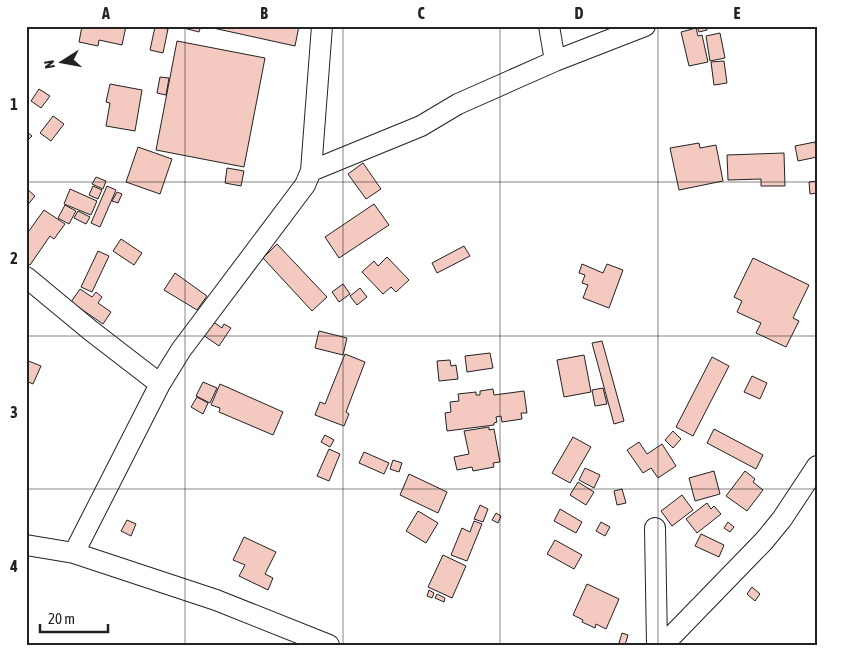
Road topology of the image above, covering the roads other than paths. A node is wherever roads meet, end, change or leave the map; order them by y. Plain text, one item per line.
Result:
1 (322, 26) edge
2 (548, 26) edge
3 (645, 26) edge
4 (555, 61) junction
5 (311, 171) junction
6 (26, 277) edge
7 (160, 384) junction
8 (817, 466) edge
9 (655, 528) dead end
10 (26, 545) edge
11 (74, 553) junction
12 (329, 645) edge
13 (657, 645) edge
14 (663, 645) edge

1 - 5 street
2 - 4 street
3 - 4 street
4 - 5 street
5 - 7 street
6 - 7 street
7 - 11 street
8 - 14 street
9 - 13 street
10 - 11 street
11 - 12 street

